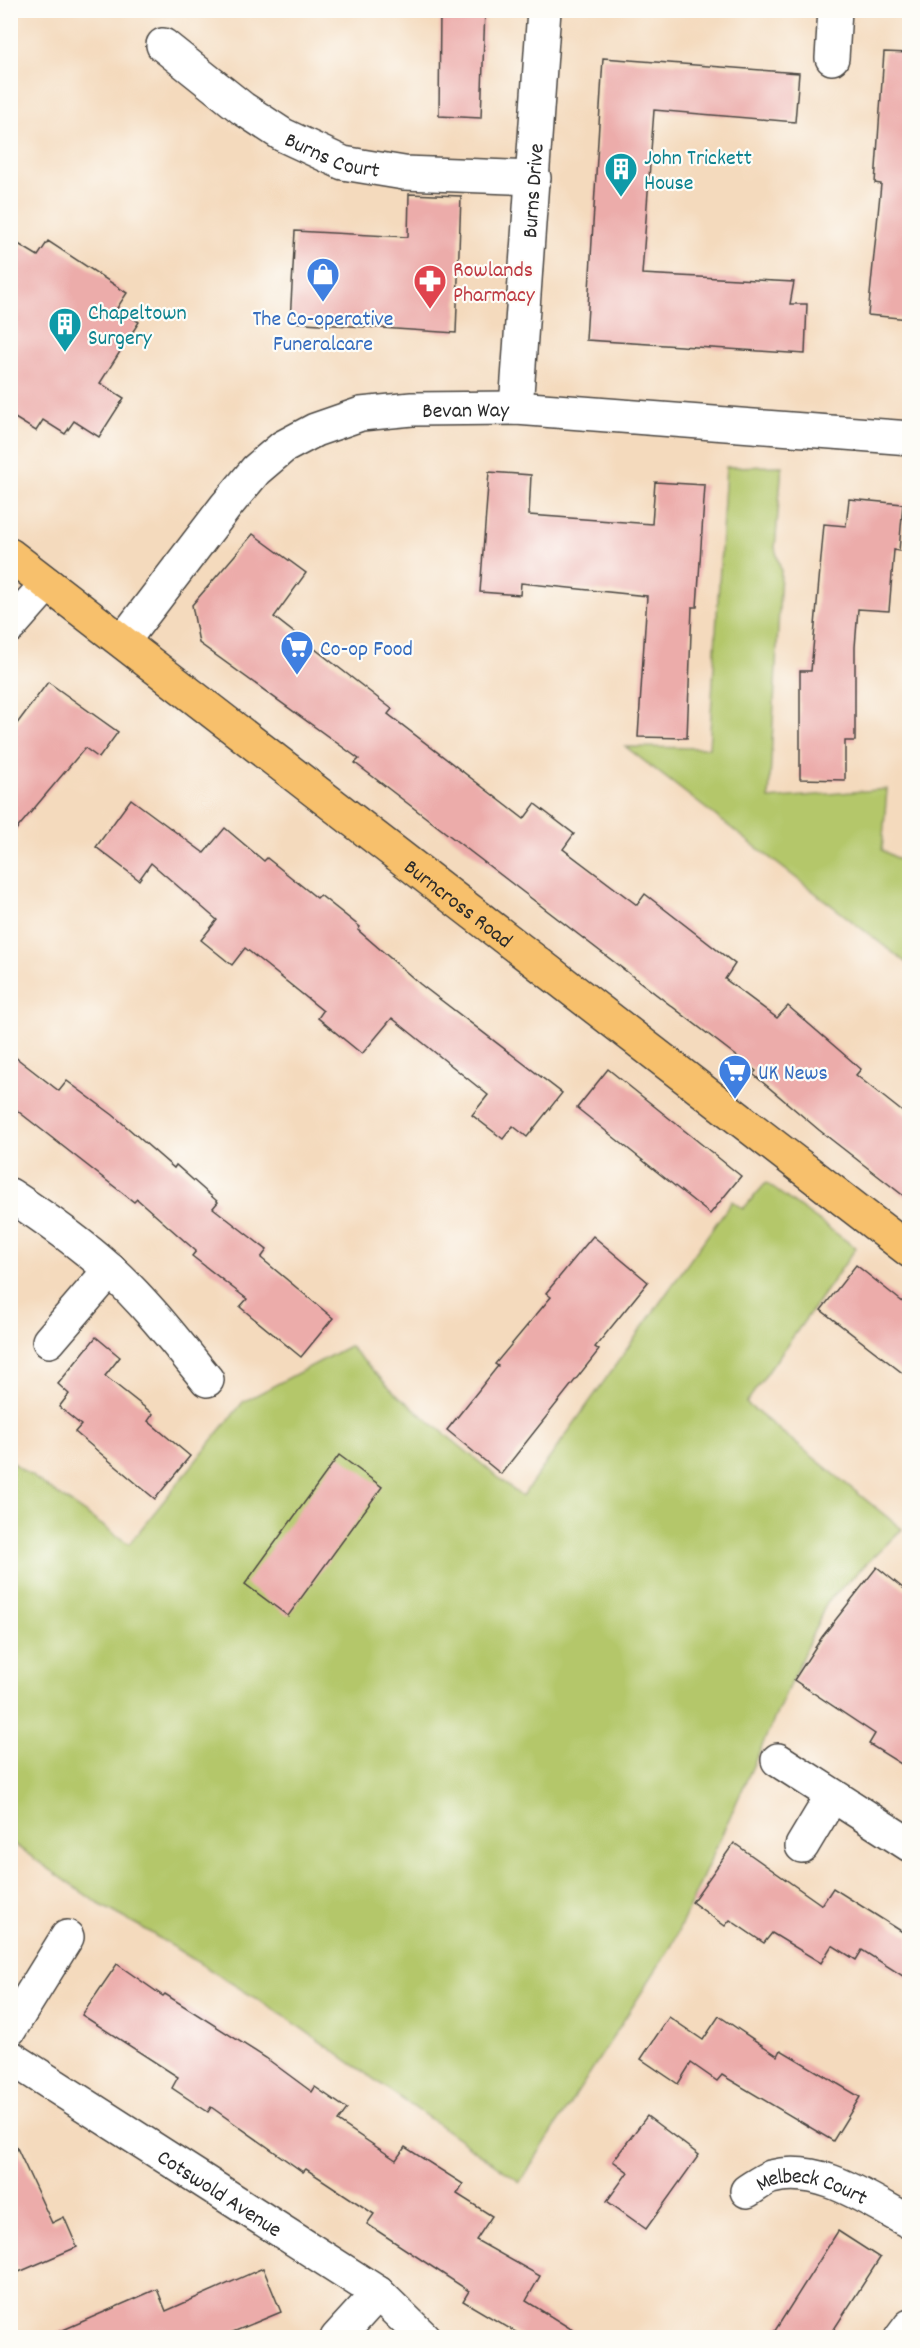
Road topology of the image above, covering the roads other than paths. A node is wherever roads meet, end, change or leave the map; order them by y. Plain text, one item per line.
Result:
1 (544, 10) edge
2 (834, 11) edge
3 (163, 45) dead end
4 (832, 58) dead end
5 (534, 178) junction
6 (516, 408) junction
7 (909, 438) edge
8 (10, 555) edge
9 (47, 584) junction
10 (10, 626) edge
11 (123, 641) junction
12 (10, 1196) edge
13 (909, 1251) edge
14 (110, 1270) junction
15 (49, 1341) dead end
16 (207, 1380) dead end
17 (778, 1760) dead end
18 (832, 1796) junction
19 (909, 1845) edge
20 (802, 1846) dead end
21 (67, 1937) dead end
22 (10, 2029) edge
23 (10, 2057) edge
24 (747, 2191) dead end
25 (909, 2222) edge
26 (378, 2293) junction
27 (909, 2326) edge
28 (337, 2337) edge
29 (424, 2337) edge
30 (901, 2337) edge

1 - 5 street, Burns Drive
2 - 4 street
3 - 5 street, Burns Court
5 - 6 street, Burns Drive
6 - 7 street, Bevan Way
6 - 11 street, Bevan Way
8 - 9 main road, Burncross Road
9 - 10 street
9 - 11 main road, Burncross Road
11 - 13 main road, Burncross Road
12 - 14 street
14 - 15 street
14 - 16 street
17 - 18 street
18 - 19 street
18 - 20 street
21 - 22 street
23 - 26 street, Cotswold Avenue
24 - 25 street, Melbeck Court
26 - 28 street
26 - 29 street, Cotswold Avenue
27 - 30 street

